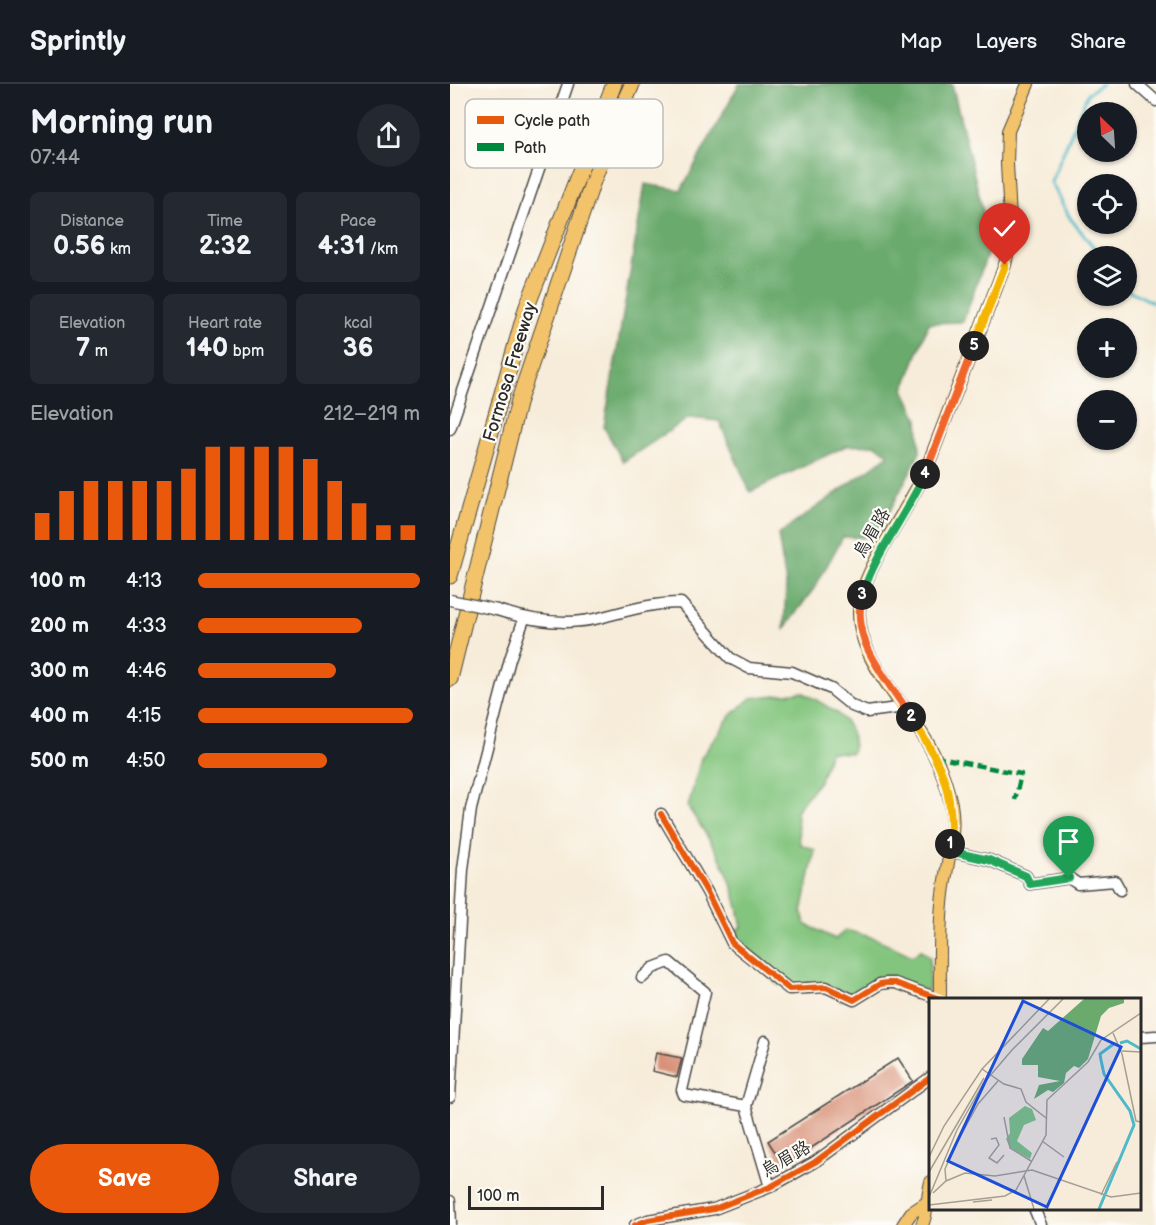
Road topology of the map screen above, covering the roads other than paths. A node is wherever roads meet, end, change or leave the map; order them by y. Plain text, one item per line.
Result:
1 (568, 84) edge
2 (614, 84) edge
3 (632, 84) edge
4 (1028, 84) edge
5 (1137, 84) edge
6 (563, 99) edge
7 (608, 99) edge
8 (626, 99) edge
9 (1156, 101) edge
10 (539, 168) edge
11 (581, 168) edge
12 (598, 168) edge
13 (450, 429) edge
14 (450, 576) edge
15 (450, 600) edge
16 (525, 619) junction
17 (450, 679) edge
18 (905, 707) junction
19 (661, 814) dead end
20 (949, 851) junction
21 (1120, 890) dead end
22 (642, 978) dead end
23 (935, 998) edge
24 (940, 998) edge
25 (1156, 1036) edge
26 (1141, 1037) edge
27 (765, 1041) dead end
28 (929, 1078) edge
29 (450, 1097) edge
30 (746, 1106) junction
31 (770, 1187) junction
32 (929, 1190) edge
33 (450, 1201) edge
34 (926, 1203) junction
35 (1034, 1210) edge
36 (451, 1225) edge
37 (635, 1225) edge
38 (903, 1225) edge
39 (922, 1225) edge
40 (1041, 1225) edge

1 - 6 street
2 - 7 highway, Formosa Freeway
3 - 8 highway, Formosa Freeway
4 - 18 main road, 烏眉路
5 - 9 street
10 - 13 street
11 - 14 highway, Formosa Freeway
12 - 17 highway, Formosa Freeway
15 - 16 street, bridge
16 - 18 street
16 - 29 street
18 - 20 main road, 烏眉路
19 - 23 street
20 - 21 street
20 - 24 main road, 烏眉路
22 - 30 street
25 - 26 street
27 - 30 street
28 - 31 street, 烏眉路
30 - 31 street
31 - 37 street, 烏眉路
32 - 34 main road
33 - 36 street
34 - 38 main road
34 - 39 main road
35 - 40 street

